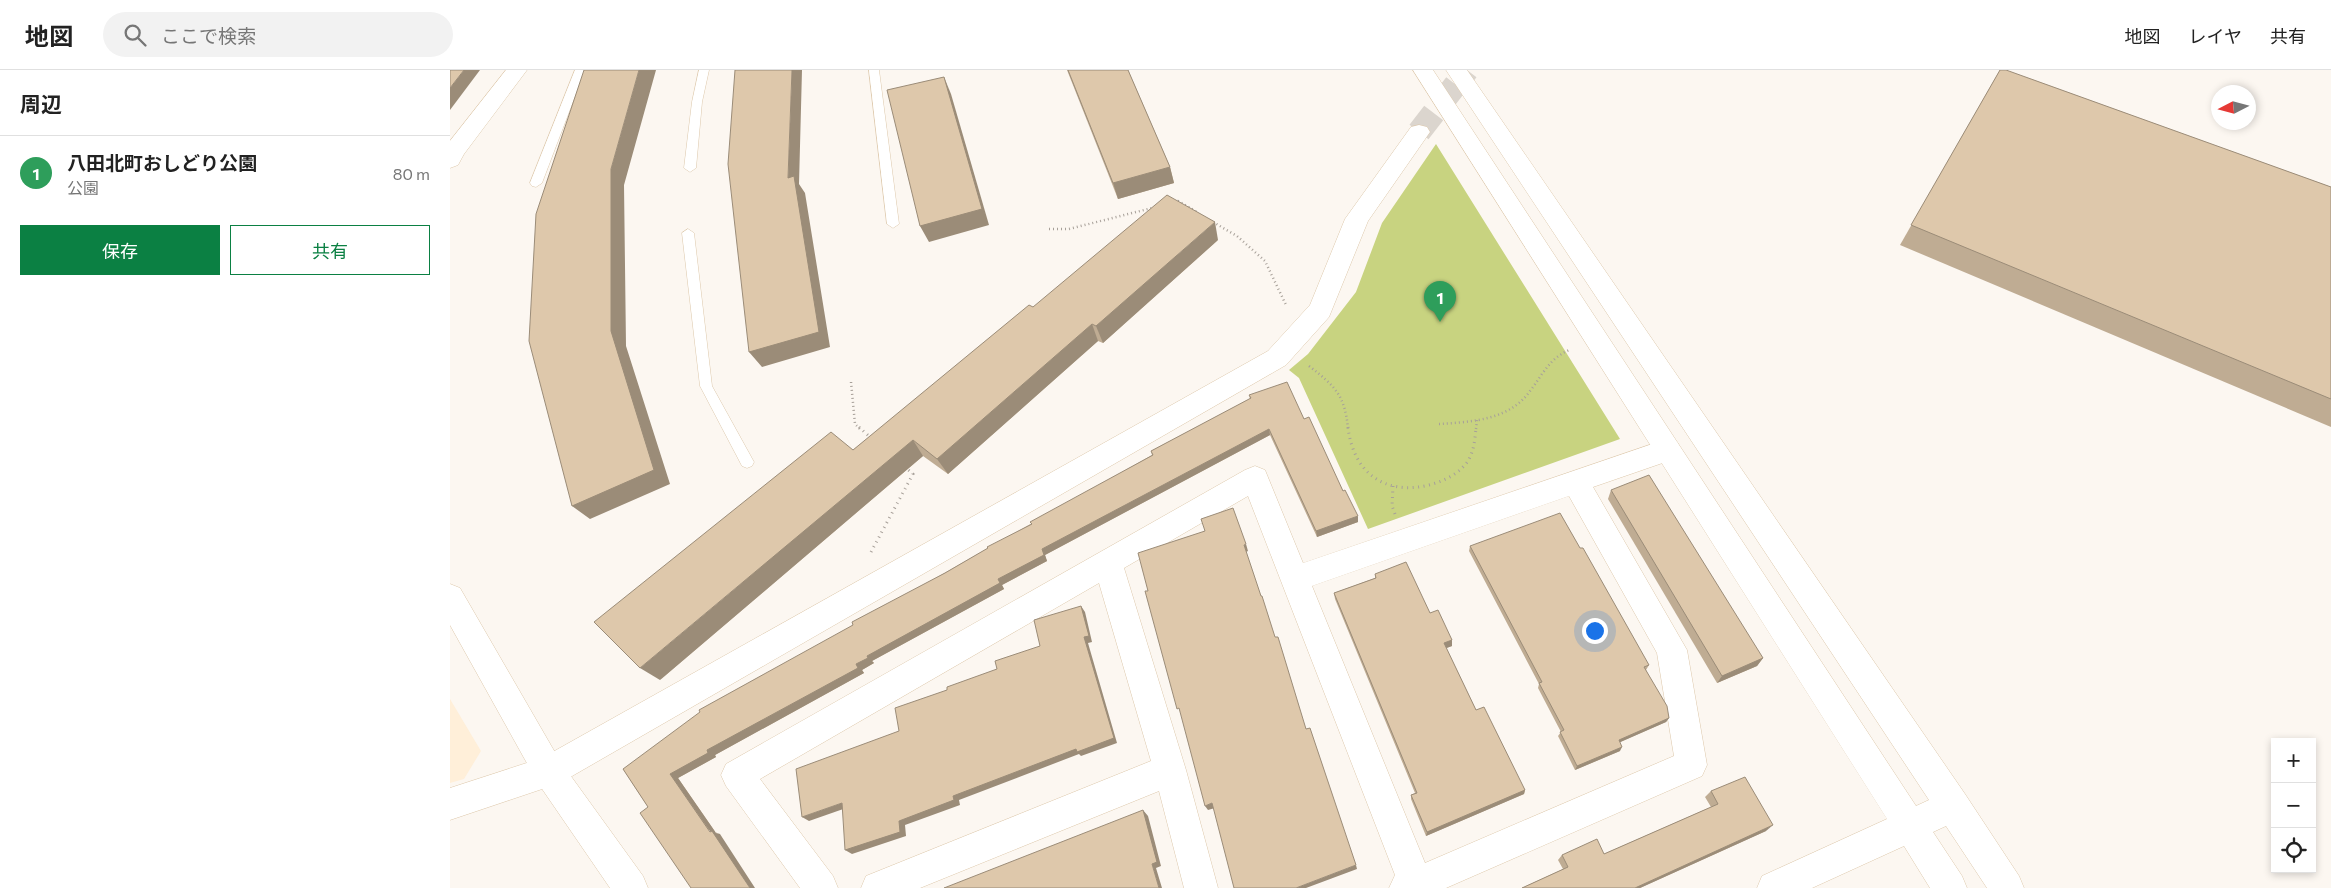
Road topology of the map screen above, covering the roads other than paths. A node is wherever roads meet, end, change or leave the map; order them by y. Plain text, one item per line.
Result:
1 (517, 70) edge
2 (580, 70) edge
3 (704, 70) edge
4 (874, 70) edge
5 (1423, 70) edge
6 (1456, 70) edge
7 (1419, 132) tunnel mouth
8 (450, 160) edge
9 (690, 168) dead end
10 (536, 183) dead end
11 (893, 224) dead end
12 (688, 233) dead end
13 (1666, 450) junction
14 (747, 462) dead end
15 (1576, 483) junction
16 (1107, 561) junction
17 (1295, 578) junction
18 (450, 597) edge
19 (1170, 770) junction
20 (549, 772) junction
21 (450, 804) edge
22 (1953, 806) junction
23 (1909, 827) junction
24 (1411, 886) edge
25 (632, 888) edge
26 (821, 888) edge
27 (878, 888) edge
28 (1201, 888) edge
29 (1774, 888) edge
30 (1950, 888) edge
31 (2007, 888) edge

1 - 8 street
2 - 10 lane
3 - 9 lane
4 - 11 lane
5 - 13 street
6 - 22 street
7 - 20 street
12 - 14 lane
13 - 15 street
13 - 23 street
15 - 17 street
15 - 24 street
16 - 17 street
16 - 19 street
16 - 26 street
17 - 24 street
18 - 20 street
19 - 27 street
19 - 28 street
20 - 21 street
20 - 25 street
22 - 23 street
22 - 31 street
23 - 29 street
23 - 30 street

